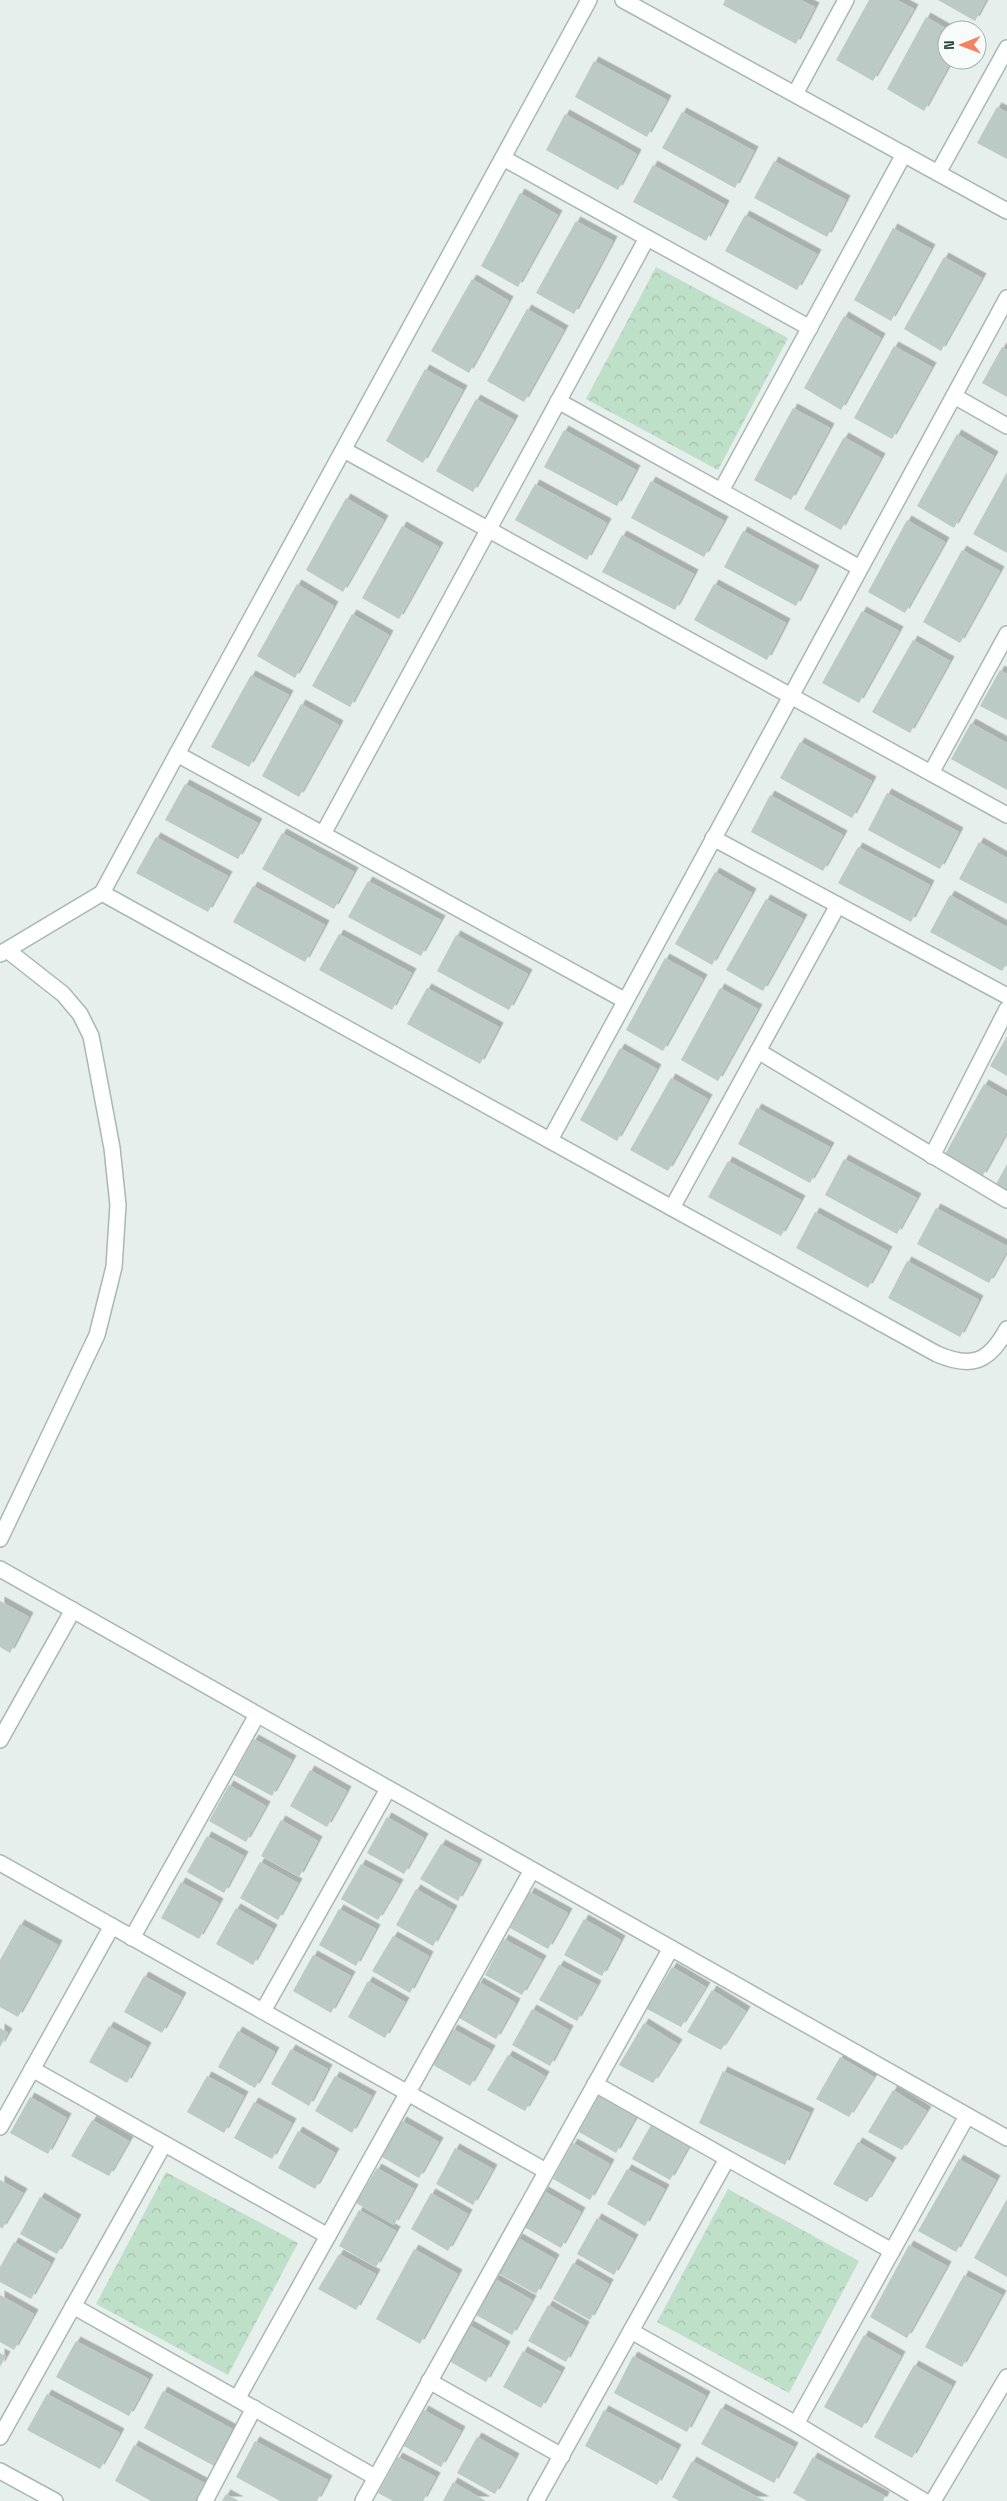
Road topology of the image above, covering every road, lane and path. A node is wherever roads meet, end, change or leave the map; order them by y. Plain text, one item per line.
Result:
1 (589, 0) edge
2 (623, 0) edge
3 (846, 0) edge
4 (1007, 48) edge
5 (794, 94) junction
6 (904, 154) junction
7 (503, 158) junction
8 (938, 173) junction
9 (1007, 211) edge
10 (647, 238) junction
11 (1007, 298) edge
12 (810, 328) junction
13 (954, 396) junction
14 (558, 401) junction
15 (1007, 426) edge
16 (344, 450) junction
17 (721, 491) junction
18 (488, 530) junction
19 (860, 568) junction
20 (1006, 636) edge
21 (790, 696) junction
22 (178, 754) junction
23 (931, 773) junction
24 (1007, 815) edge
25 (322, 834) junction
26 (713, 838) junction
27 (102, 893) junction
28 (838, 905) junction
29 (4, 952) edge
30 (1007, 996) edge
31 (624, 1000) junction
32 (1007, 1009) edge
33 (758, 1051) junction
34 (550, 1140) junction
35 (932, 1156) junction
36 (1007, 1200) edge
37 (672, 1208) junction
38 (1007, 1329) edge
39 (0, 1539) edge
40 (0, 1569) edge
41 (73, 1610) junction
42 (257, 1715) junction
43 (0, 1740) edge
44 (388, 1789) junction
45 (0, 1863) edge
46 (532, 1870) junction
47 (112, 1926) junction
48 (132, 1938) junction
49 (671, 1948) junction
50 (263, 2011) junction
51 (32, 2069) junction
52 (595, 2084) junction
53 (408, 2093) junction
54 (967, 2116) junction
55 (0, 2127) edge
56 (1007, 2138) edge
57 (164, 2144) junction
58 (727, 2159) junction
59 (546, 2171) junction
60 (328, 2236) junction
61 (892, 2251) junction
62 (73, 2306) junction
63 (631, 2331) junction
64 (1007, 2377) edge
65 (428, 2381) junction
66 (237, 2399) junction
67 (254, 2408) junction
68 (796, 2424) junction
69 (0, 2437) edge
70 (562, 2456) junction
71 (0, 2471) edge
72 (375, 2477) junction
73 (54, 2501) edge
74 (205, 2501) edge
75 (363, 2501) edge
76 (536, 2501) edge
77 (924, 2501) edge
78 (933, 2501) edge

1 - 7 street
2 - 5 street
3 - 5 street
4 - 8 street
5 - 6 street
6 - 8 street
6 - 12 street
7 - 10 street
7 - 16 street
8 - 9 street
10 - 12 street
10 - 14 street
11 - 13 street
12 - 17 street
13 - 15 street
13 - 19 street
14 - 17 street
14 - 18 street
16 - 18 street
16 - 22 street
17 - 19 street
18 - 21 street
18 - 25 street
19 - 21 street
20 - 23 street
21 - 23 street
21 - 26 street
22 - 25 street
22 - 27 street
23 - 24 street
25 - 31 street
26 - 28 street
26 - 31 street
27 - 29 street
27 - 34 street
28 - 30 street
28 - 33 street
29 - 39 street
31 - 34 street
32 - 35 street
33 - 35 street
33 - 37 street
34 - 37 street
35 - 36 street
37 - 38 street
40 - 41 street
41 - 42 street
41 - 43 street
42 - 44 street
42 - 48 street
44 - 46 street
44 - 50 street
45 - 47 street
46 - 49 street
46 - 53 street
47 - 48 street
47 - 51 street
48 - 50 street
49 - 52 street
49 - 54 street
50 - 53 street
51 - 55 street
51 - 57 street
52 - 58 street
52 - 59 street
53 - 59 street
53 - 60 street
54 - 56 street
54 - 61 street
57 - 60 street
57 - 62 street
58 - 61 street
58 - 63 street
59 - 65 street
60 - 66 street
61 - 68 street
62 - 66 street
62 - 69 street
63 - 68 street
63 - 70 street
64 - 78 street
65 - 70 street
65 - 72 street
66 - 67 street
67 - 72 street
67 - 74 street
68 - 77 street
70 - 76 street
71 - 73 street
72 - 75 street

